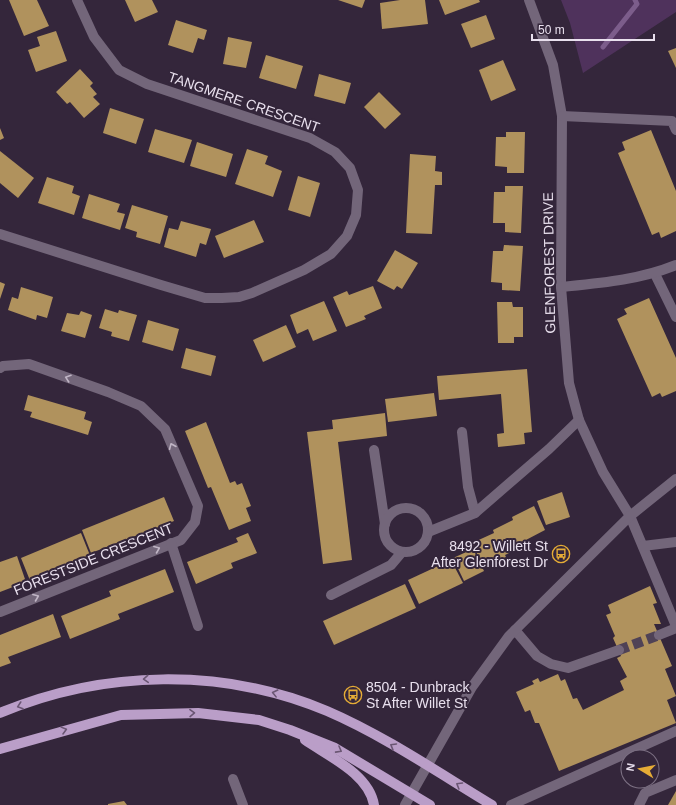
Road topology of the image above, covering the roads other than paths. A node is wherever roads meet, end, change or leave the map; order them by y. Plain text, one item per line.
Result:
1 (77, 0) edge
2 (529, 0) edge
3 (562, 116) junction
4 (676, 130) edge
5 (0, 234) edge
6 (676, 265) edge
7 (655, 274) junction
8 (561, 287) junction
9 (676, 317) edge
10 (0, 368) edge
11 (579, 420) junction
12 (462, 432) dead end
13 (374, 450) dead end
14 (676, 479) edge
15 (475, 513) junction
16 (630, 516) junction
17 (385, 524) junction
18 (428, 532) junction
19 (676, 542) edge
20 (171, 543) junction
21 (643, 546) junction
22 (402, 552) junction
23 (331, 595) dead end
24 (0, 612) edge
25 (198, 626) dead end
26 (676, 627) edge
27 (515, 630) junction
28 (659, 635) tunnel mouth
29 (618, 650) tunnel mouth
30 (0, 713) edge
31 (290, 730) junction
32 (676, 731) edge
33 (0, 749) edge
34 (427, 766) junction
35 (233, 779) dead end
36 (676, 780) edge
37 (411, 794) junction
38 (243, 805) edge
39 (374, 805) edge
40 (404, 805) edge
41 (430, 805) edge
42 (492, 805) edge
43 (511, 805) edge
44 (639, 805) edge

1 - 5 street, TANGMERE CRESCENT
2 - 3 street, GLENFOREST DRIVE
3 - 4 street
3 - 8 street, GLENFOREST DRIVE
6 - 7 street
7 - 8 street
7 - 9 street
8 - 11 street, GLENFOREST DRIVE
20 -> 10 street, FORESTSIDE CRESCENT
11 - 15 street
11 - 16 street, GLENFOREST DRIVE
12 - 15 street
13 - 17 street
14 - 16 street
15 - 18 street
16 - 21 street, GLENFOREST DRIVE
16 - 27 street
17 - 18 street
17 - 22 street
18 - 22 street
19 - 21 street
24 -> 20 street, FORESTSIDE CRESCENT
20 - 25 street
21 - 26 street, GLENFOREST DRIVE
22 - 23 street
26 - 28 street
27 - 29 street
27 - 34 street
34 -> 30 main road
33 -> 31 main road
31 -> 37 main road
31 - 39 main road
32 - 43 street
34 - 37 street
42 -> 34 main road
35 - 38 street
36 - 44 street
37 - 40 street
37 - 41 main road

